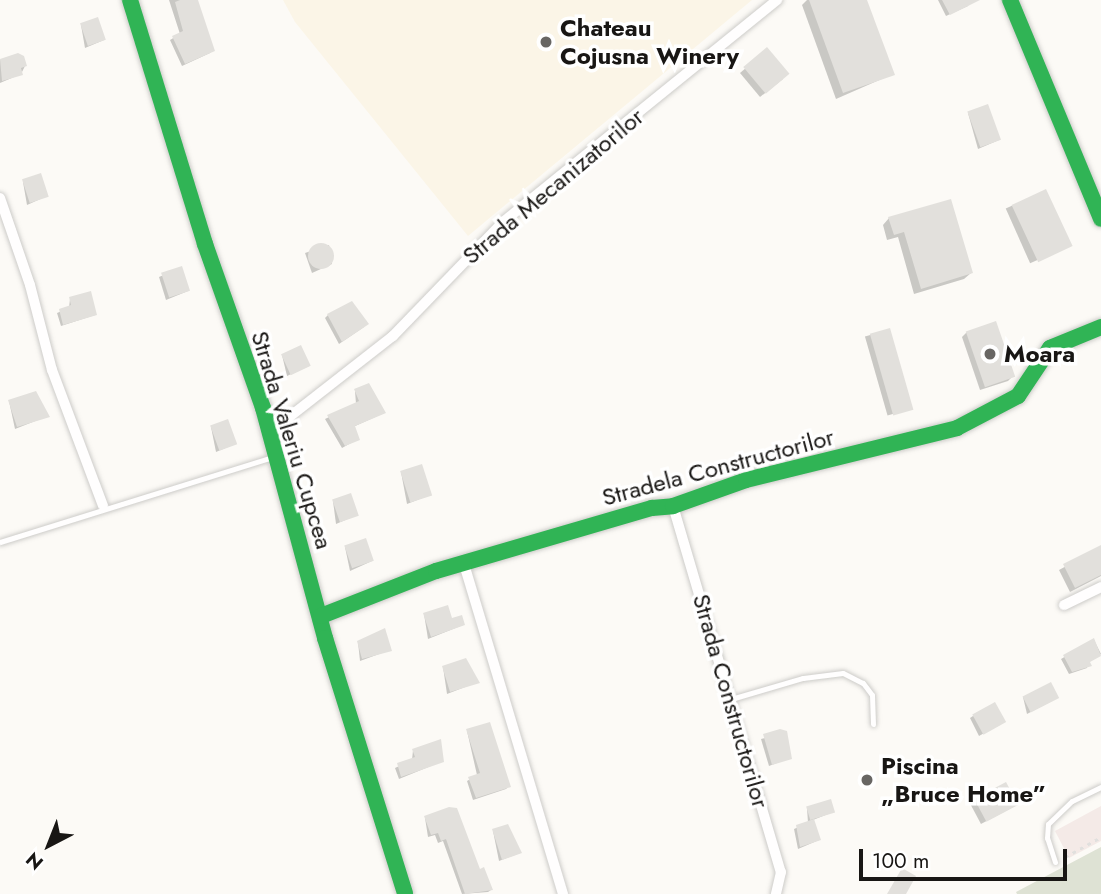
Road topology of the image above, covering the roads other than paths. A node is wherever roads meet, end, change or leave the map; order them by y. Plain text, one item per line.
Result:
1 (131, 0) edge
2 (777, 0) edge
3 (1010, 0) edge
4 (0, 198) edge
5 (1101, 219) edge
6 (1101, 327) edge
7 (270, 432) junction
8 (273, 457) junction
9 (103, 506) junction
10 (673, 506) junction
11 (0, 542) edge
12 (464, 564) junction
13 (1101, 587) edge
14 (1064, 605) dead end
15 (321, 616) junction
16 (731, 699) junction
17 (873, 724) dead end
18 (1101, 787) edge
19 (1055, 862) road end
20 (405, 894) edge
21 (563, 894) edge
22 (776, 894) edge

1 - 7 street, Strada Valeriu Cupcea
2 - 7 street, Strada Mecanizatorilor
3 - 5 street
4 - 9 street
6 - 10 street, Stradela Constructorilor
7 - 8 street, Strada Valeriu Cupcea
8 - 9 lane
8 - 15 street, Strada Valeriu Cupcea
9 - 11 lane
10 - 12 street, Stradela Constructorilor
10 - 16 street, Strada Constructorilor
12 - 15 street, Stradela Constructorilor
12 - 21 street
13 - 14 street
15 - 20 street, Strada Valeriu Cupcea
16 - 17 lane
16 - 22 street, Strada Constructorilor
18 - 19 lane

